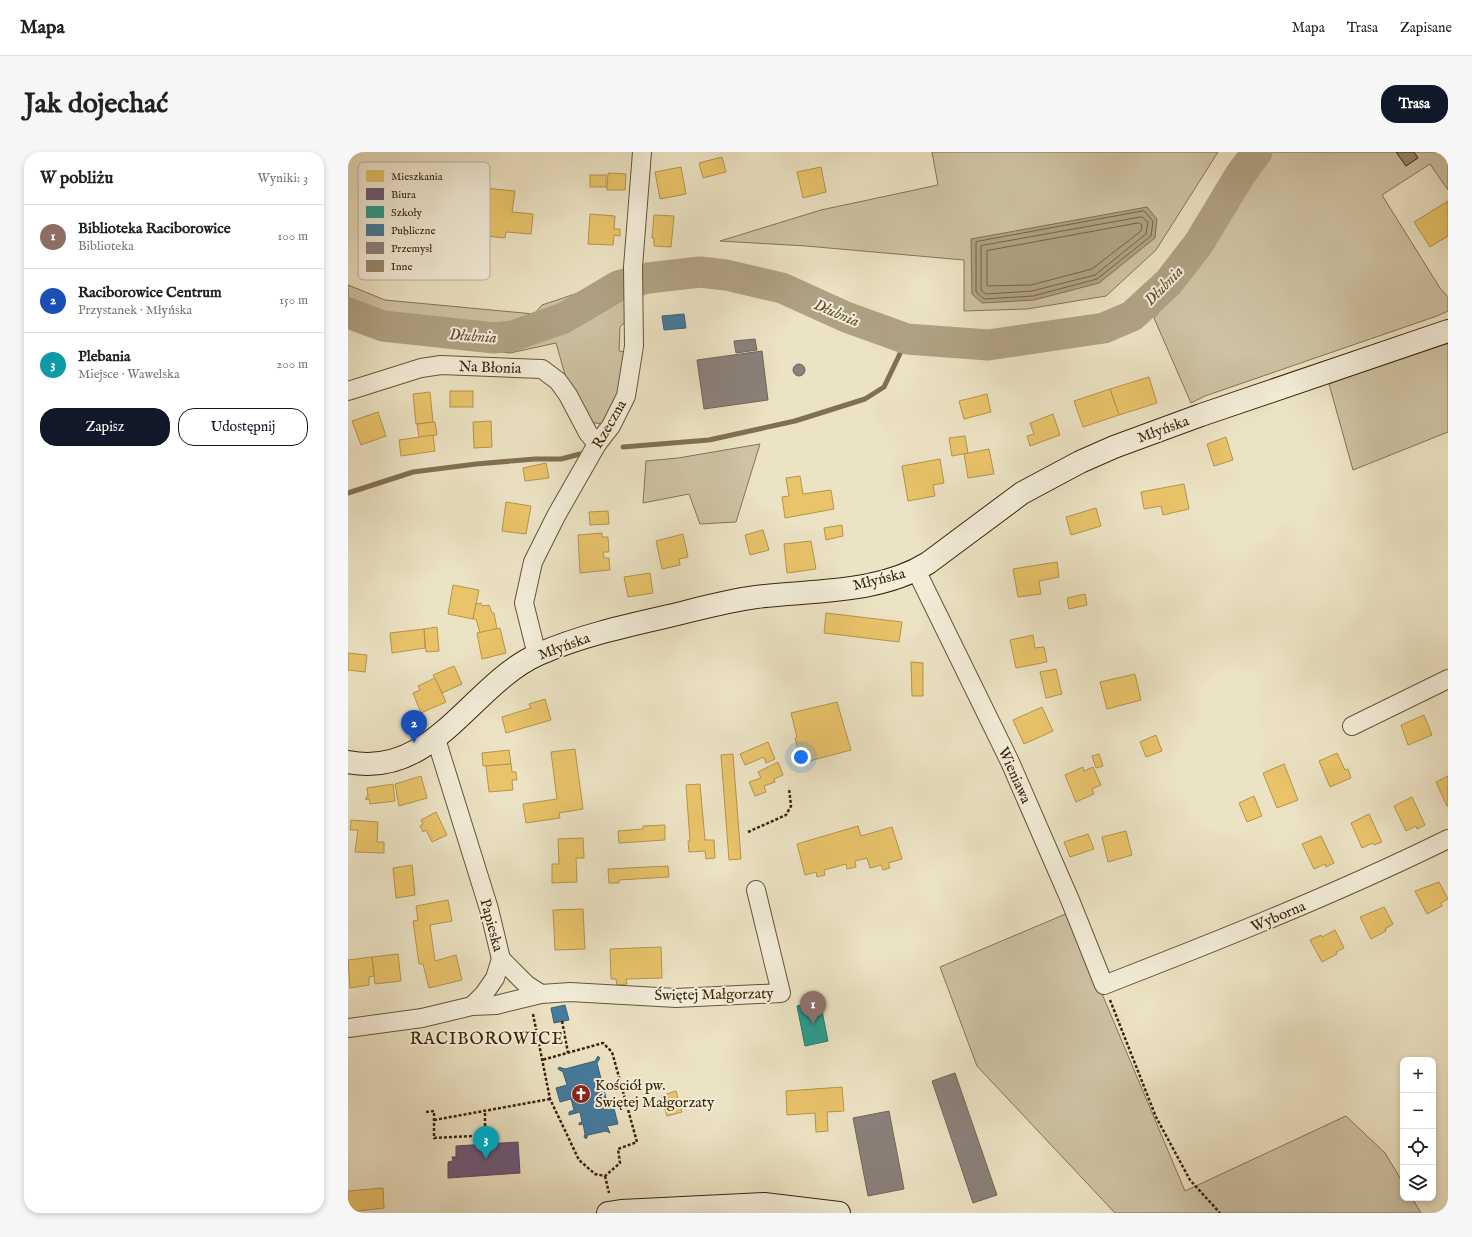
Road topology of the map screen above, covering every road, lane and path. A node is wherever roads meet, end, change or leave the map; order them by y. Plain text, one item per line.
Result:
1 (642, 152) edge
2 (1448, 330) edge
3 (348, 391) edge
4 (597, 444) junction
5 (916, 570) junction
6 (537, 655) junction
7 (1448, 679) edge
8 (1352, 726) dead end
9 (436, 739) junction
10 (348, 762) edge
11 (789, 788) dead end
12 (748, 832) dead end
13 (1448, 839) edge
14 (756, 890) dead end
15 (501, 959) junction
16 (1104, 985) junction
17 (536, 996) junction
18 (472, 1006) junction
19 (562, 1021) dead end
20 (348, 1028) edge
21 (568, 1053) junction
22 (542, 1060) junction
23 (550, 1100) junction
24 (485, 1111) junction
25 (426, 1112) dead end
26 (434, 1120) junction
27 (492, 1135) dead end
28 (485, 1136) junction
29 (608, 1213) edge
30 (839, 1213) edge
31 (1220, 1213) edge

1 - 4 street, Rzeczna
2 - 5 street, Młyńska
3 - 4 street, Na Błonia
4 - 6 street, Rzeczna
5 - 6 street, Młyńska
5 - 16 street, Wieniawa
6 - 9 street, Młyńska
7 - 8 street
9 - 10 street, Młyńska
9 - 15 street, Papieska
11 - 12 path
13 - 16 street, Wyborna
14 - 17 street, Świętej Małgorzaty
15 - 17 street
15 - 18 street, Papieska
16 - 31 path
17 - 18 street, Świętej Małgorzaty
17 - 22 path
18 - 20 street
19 - 21 path
21 - 22 path
21 - 23 path
22 - 23 path
23 - 24 path
24 - 26 path
24 - 28 path
25 - 26 path
26 - 28 path
27 - 28 path
29 - 30 street

